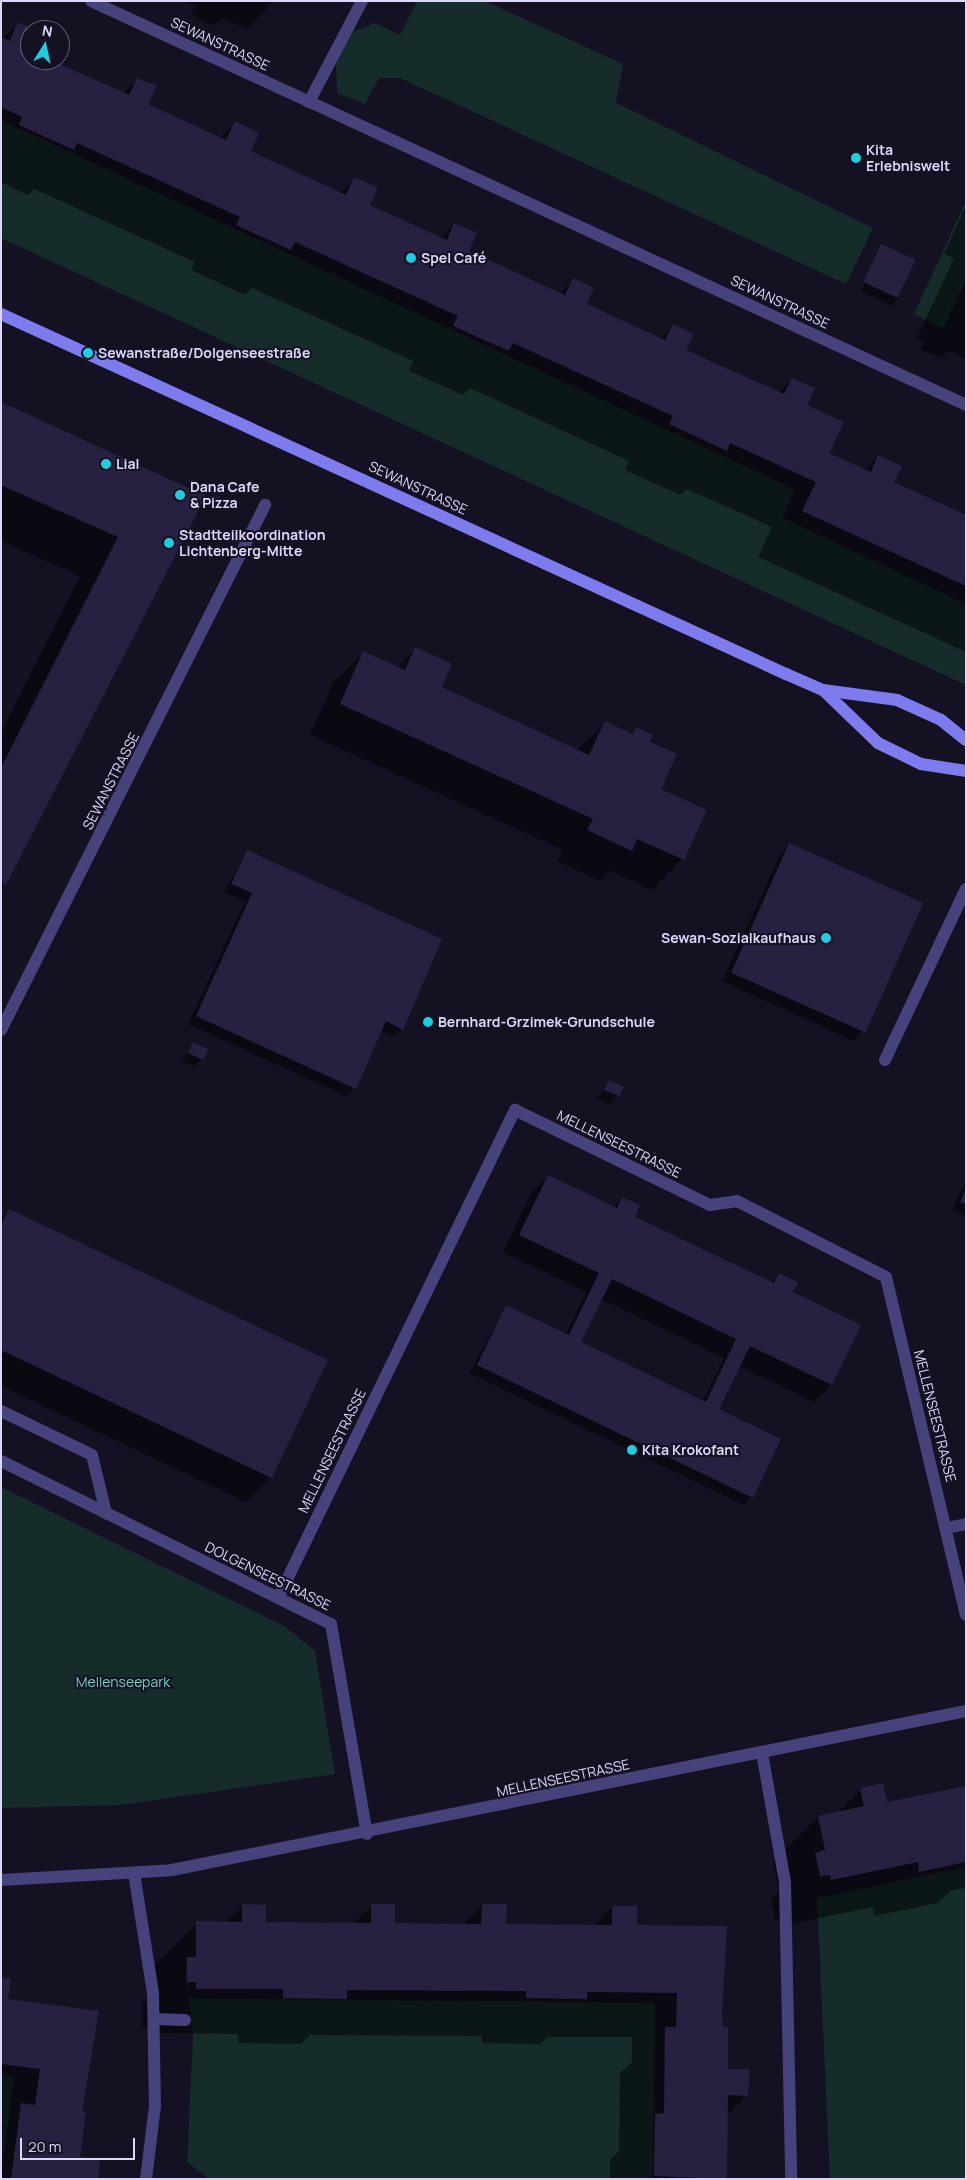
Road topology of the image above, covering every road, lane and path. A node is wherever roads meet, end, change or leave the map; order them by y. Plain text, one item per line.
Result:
1 (91, 1) edge
2 (362, 1) edge
3 (309, 102) junction
4 (1, 314) edge
5 (966, 405) edge
6 (265, 505) dead end
7 (822, 690) junction
8 (966, 740) edge
9 (966, 772) edge
10 (966, 889) edge
11 (1, 1030) edge
12 (885, 1060) dead end
13 (1, 1411) edge
14 (1, 1461) edge
15 (106, 1513) junction
16 (966, 1524) edge
17 (947, 1528) junction
18 (278, 1598) junction
19 (966, 1615) edge
20 (966, 1711) edge
21 (762, 1753) junction
22 (367, 1834) junction
23 (134, 1873) junction
24 (1, 1880) edge
25 (154, 2019) junction
26 (185, 2020) dead end
27 (146, 2179) edge
28 (791, 2179) edge

1 - 3 street, SEWANSTRASSE
2 - 3 street
3 - 5 street, SEWANSTRASSE
4 - 7 street, SEWANSTRASSE
6 - 11 street, SEWANSTRASSE
7 - 8 street, SEWANSTRASSE
7 - 9 street, SEWANSTRASSE
10 - 12 street
13 - 15 street
14 - 15 street, DOLGENSEESTRASSE
15 - 18 street, DOLGENSEESTRASSE
16 - 17 street
17 - 18 street, MELLENSEESTRASSE
17 - 19 street, MELLENSEESTRASSE
18 - 22 street, DOLGENSEESTRASSE
20 - 21 street, MELLENSEESTRASSE
21 - 22 street, MELLENSEESTRASSE
21 - 28 street
22 - 23 street, MELLENSEESTRASSE
23 - 24 street, MELLENSEESTRASSE
23 - 25 street
25 - 26 street
25 - 27 street

